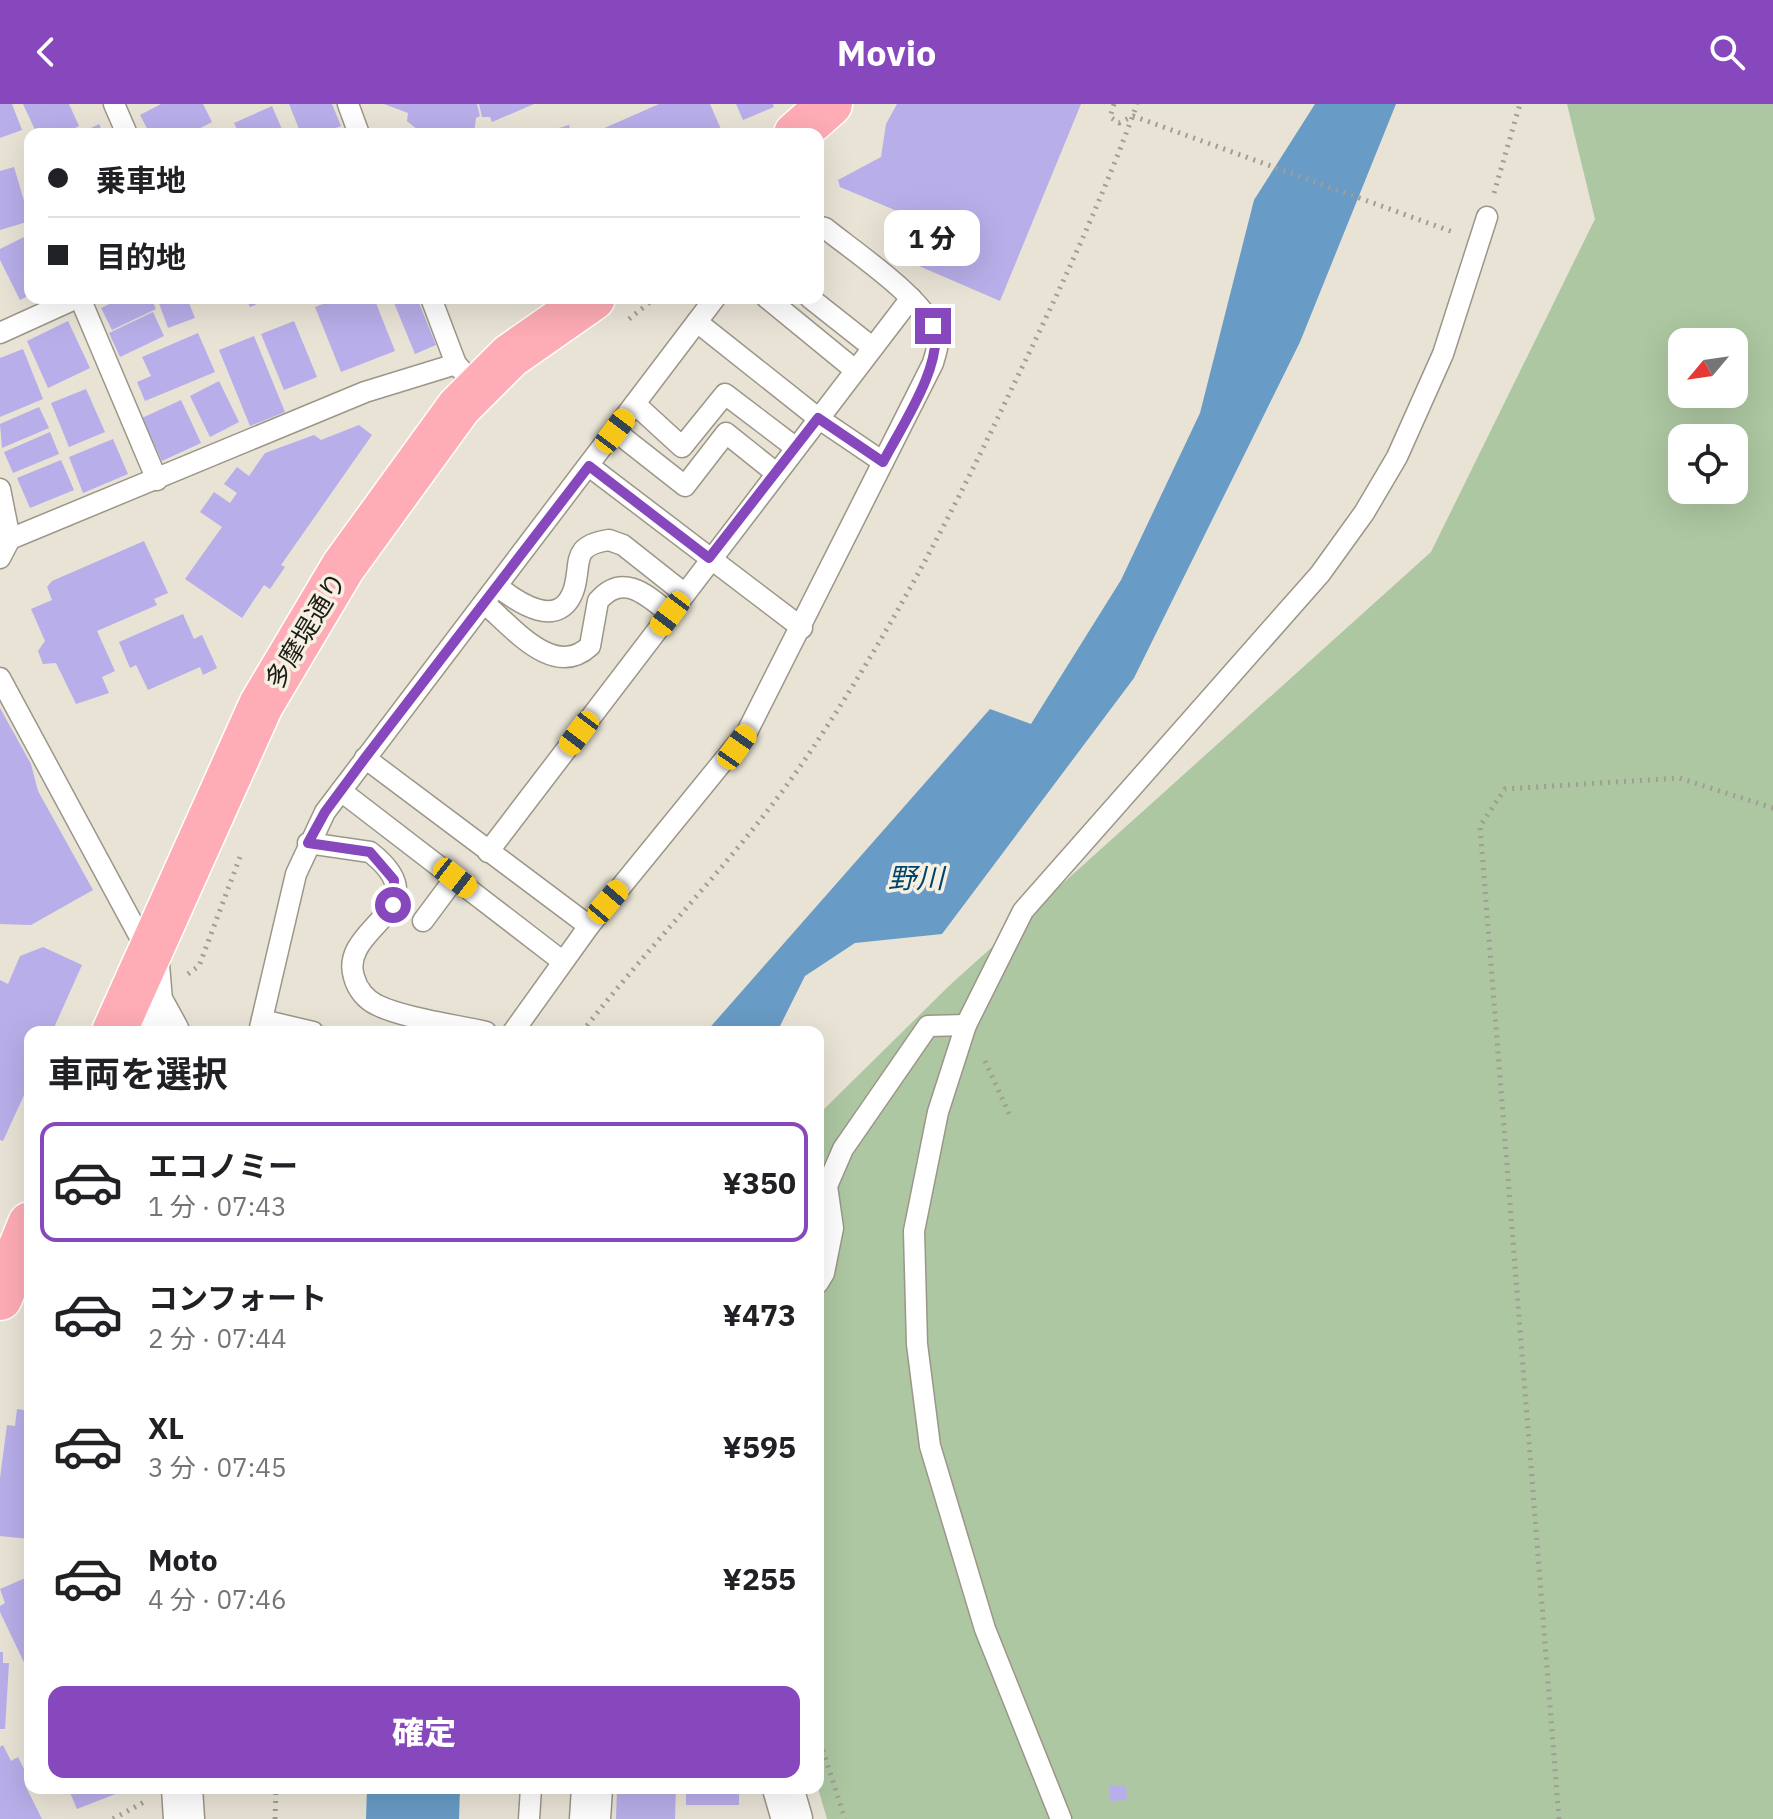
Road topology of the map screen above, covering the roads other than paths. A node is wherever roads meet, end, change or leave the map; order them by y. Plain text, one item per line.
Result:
1 (114, 104) edge
2 (348, 104) edge
3 (124, 128) edge
4 (357, 128) edge
5 (1487, 217) road end
6 (824, 228) edge
7 (911, 298) junction
8 (65, 304) edge
9 (81, 304) edge
10 (434, 304) edge
11 (710, 304) edge
12 (774, 304) edge
13 (818, 304) edge
14 (608, 311) edge
15 (697, 322) junction
16 (0, 333) edge
17 (872, 347) junction
18 (855, 370) junction
19 (467, 376) junction
20 (635, 404) junction
21 (818, 418) junction
22 (615, 431) junction
23 (796, 448) junction
24 (883, 462) junction
25 (589, 466) junction
26 (776, 473) junction
27 (157, 480) junction
28 (0, 489) edge
29 (5, 548) edge
30 (709, 558) junction
31 (497, 586) junction
32 (685, 594) junction
33 (484, 603) junction
34 (670, 614) junction
35 (802, 628) junction
36 (0, 678) edge
37 (365, 758) junction
38 (341, 791) junction
39 (308, 843) junction
40 (488, 852) junction
41 (455, 878) junction
42 (423, 921) dead end
43 (589, 926) junction
44 (148, 953) junction
45 (562, 961) junction
46 (167, 1021) edge
47 (966, 1025) junction
48 (117, 1026) edge
49 (260, 1026) edge
50 (460, 1026) edge
51 (517, 1026) edge
52 (24, 1239) edge
53 (824, 1273) edge
54 (0, 1298) edge
55 (182, 1794) edge
56 (531, 1794) edge
57 (592, 1794) edge
58 (785, 1794) edge
59 (184, 1819) edge
60 (529, 1819) edge
61 (590, 1819) edge
62 (792, 1819) edge
63 (1061, 1819) edge

1 - 3 lane
2 - 4 lane
5 - 47 lane
6 - 7 lane
7 - 17 lane
7 - 24 lane
8 - 16 lane
9 - 27 lane
10 - 19 lane
11 - 15 lane
12 - 18 lane
13 - 17 lane
14 - 19 main road, 多摩堤通り
15 - 20 lane
15 - 21 lane
17 - 18 lane
18 - 21 lane
19 - 27 lane
19 - 44 main road, 多摩堤通り
20 - 22 lane
20 - 23 lane
21 - 23 lane
21 - 24 lane
22 - 25 lane
22 - 26 lane
23 - 26 lane
24 - 35 lane
25 - 30 lane
25 - 31 lane
26 - 30 lane
27 - 29 lane
28 - 29 lane
30 - 32 lane
30 - 35 lane
31 - 32 lane
31 - 33 lane
32 - 34 lane
33 - 34 lane
33 - 37 lane
34 - 40 lane
35 - 43 lane
36 - 44 lane
37 - 38 lane
37 - 40 lane
38 - 39 lane
38 - 41 lane
39 - 49 lane
39 - 50 lane
40 - 43 lane
41 - 42 lane
41 - 45 lane
43 - 45 lane
44 - 46 street
44 - 48 main road, 多摩堤通り
45 - 51 lane
47 - 53 lane
47 - 63 lane
52 - 54 main road
55 - 59 street
56 - 60 lane
57 - 61 street
58 - 62 street

